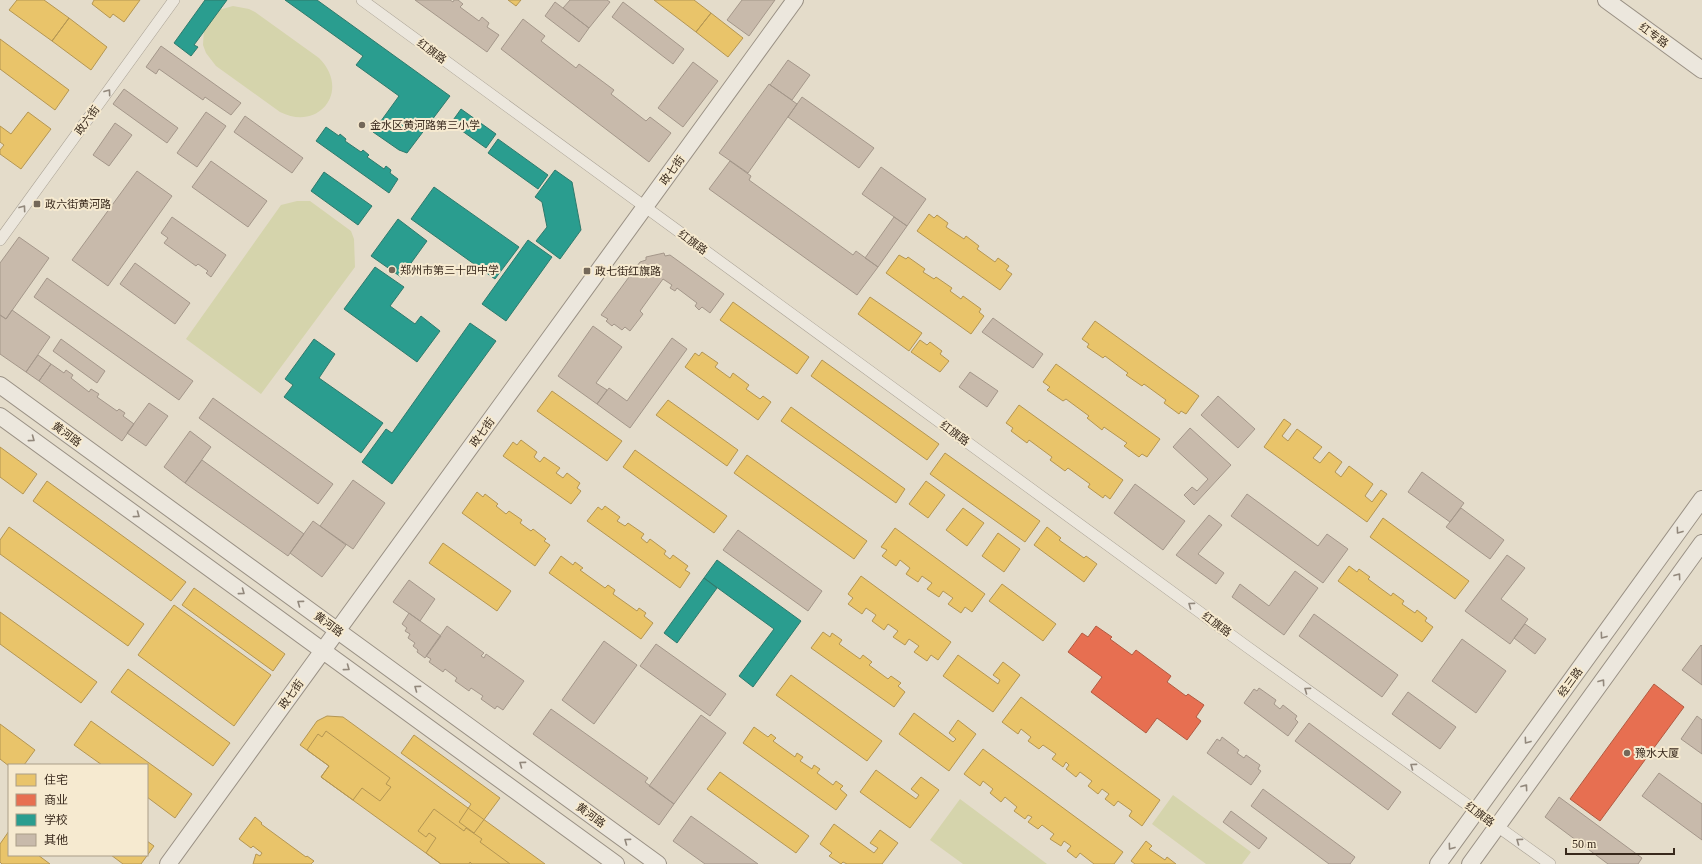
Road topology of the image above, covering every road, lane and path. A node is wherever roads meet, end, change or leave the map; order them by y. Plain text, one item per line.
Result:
1 (174, 0) edge
2 (362, 0) edge
3 (794, 0) edge
4 (1606, 0) edge
5 (1702, 70) edge
6 (645, 207) junction
7 (0, 240) edge
8 (0, 385) edge
9 (0, 416) edge
10 (1702, 499) edge
11 (1702, 543) edge
12 (338, 631) junction
13 (323, 651) junction
14 (1476, 811) junction
15 (1497, 826) junction
16 (168, 864) edge
17 (616, 864) edge
18 (658, 864) edge
19 (1438, 864) edge
20 (1470, 864) edge
21 (1550, 864) edge

7 -> 1 street, 政六街
2 - 6 street, 红旗路
3 - 6 main road, 政七街
4 - 5 main road, 红专路
6 - 12 main road, 政七街
14 -> 6 street, 红旗路
12 -> 8 main road, 黄河路
9 -> 13 main road
10 -> 14 main road, 经三路
15 -> 11 main road
12 - 13 main road, 政七街
18 -> 12 main road, 黄河路
13 - 16 main road, 政七街
13 -> 17 main road
14 - 15 street, 红旗路
14 -> 19 main road, 经三路
15 - 20 main road
21 -> 15 street, 红旗路

